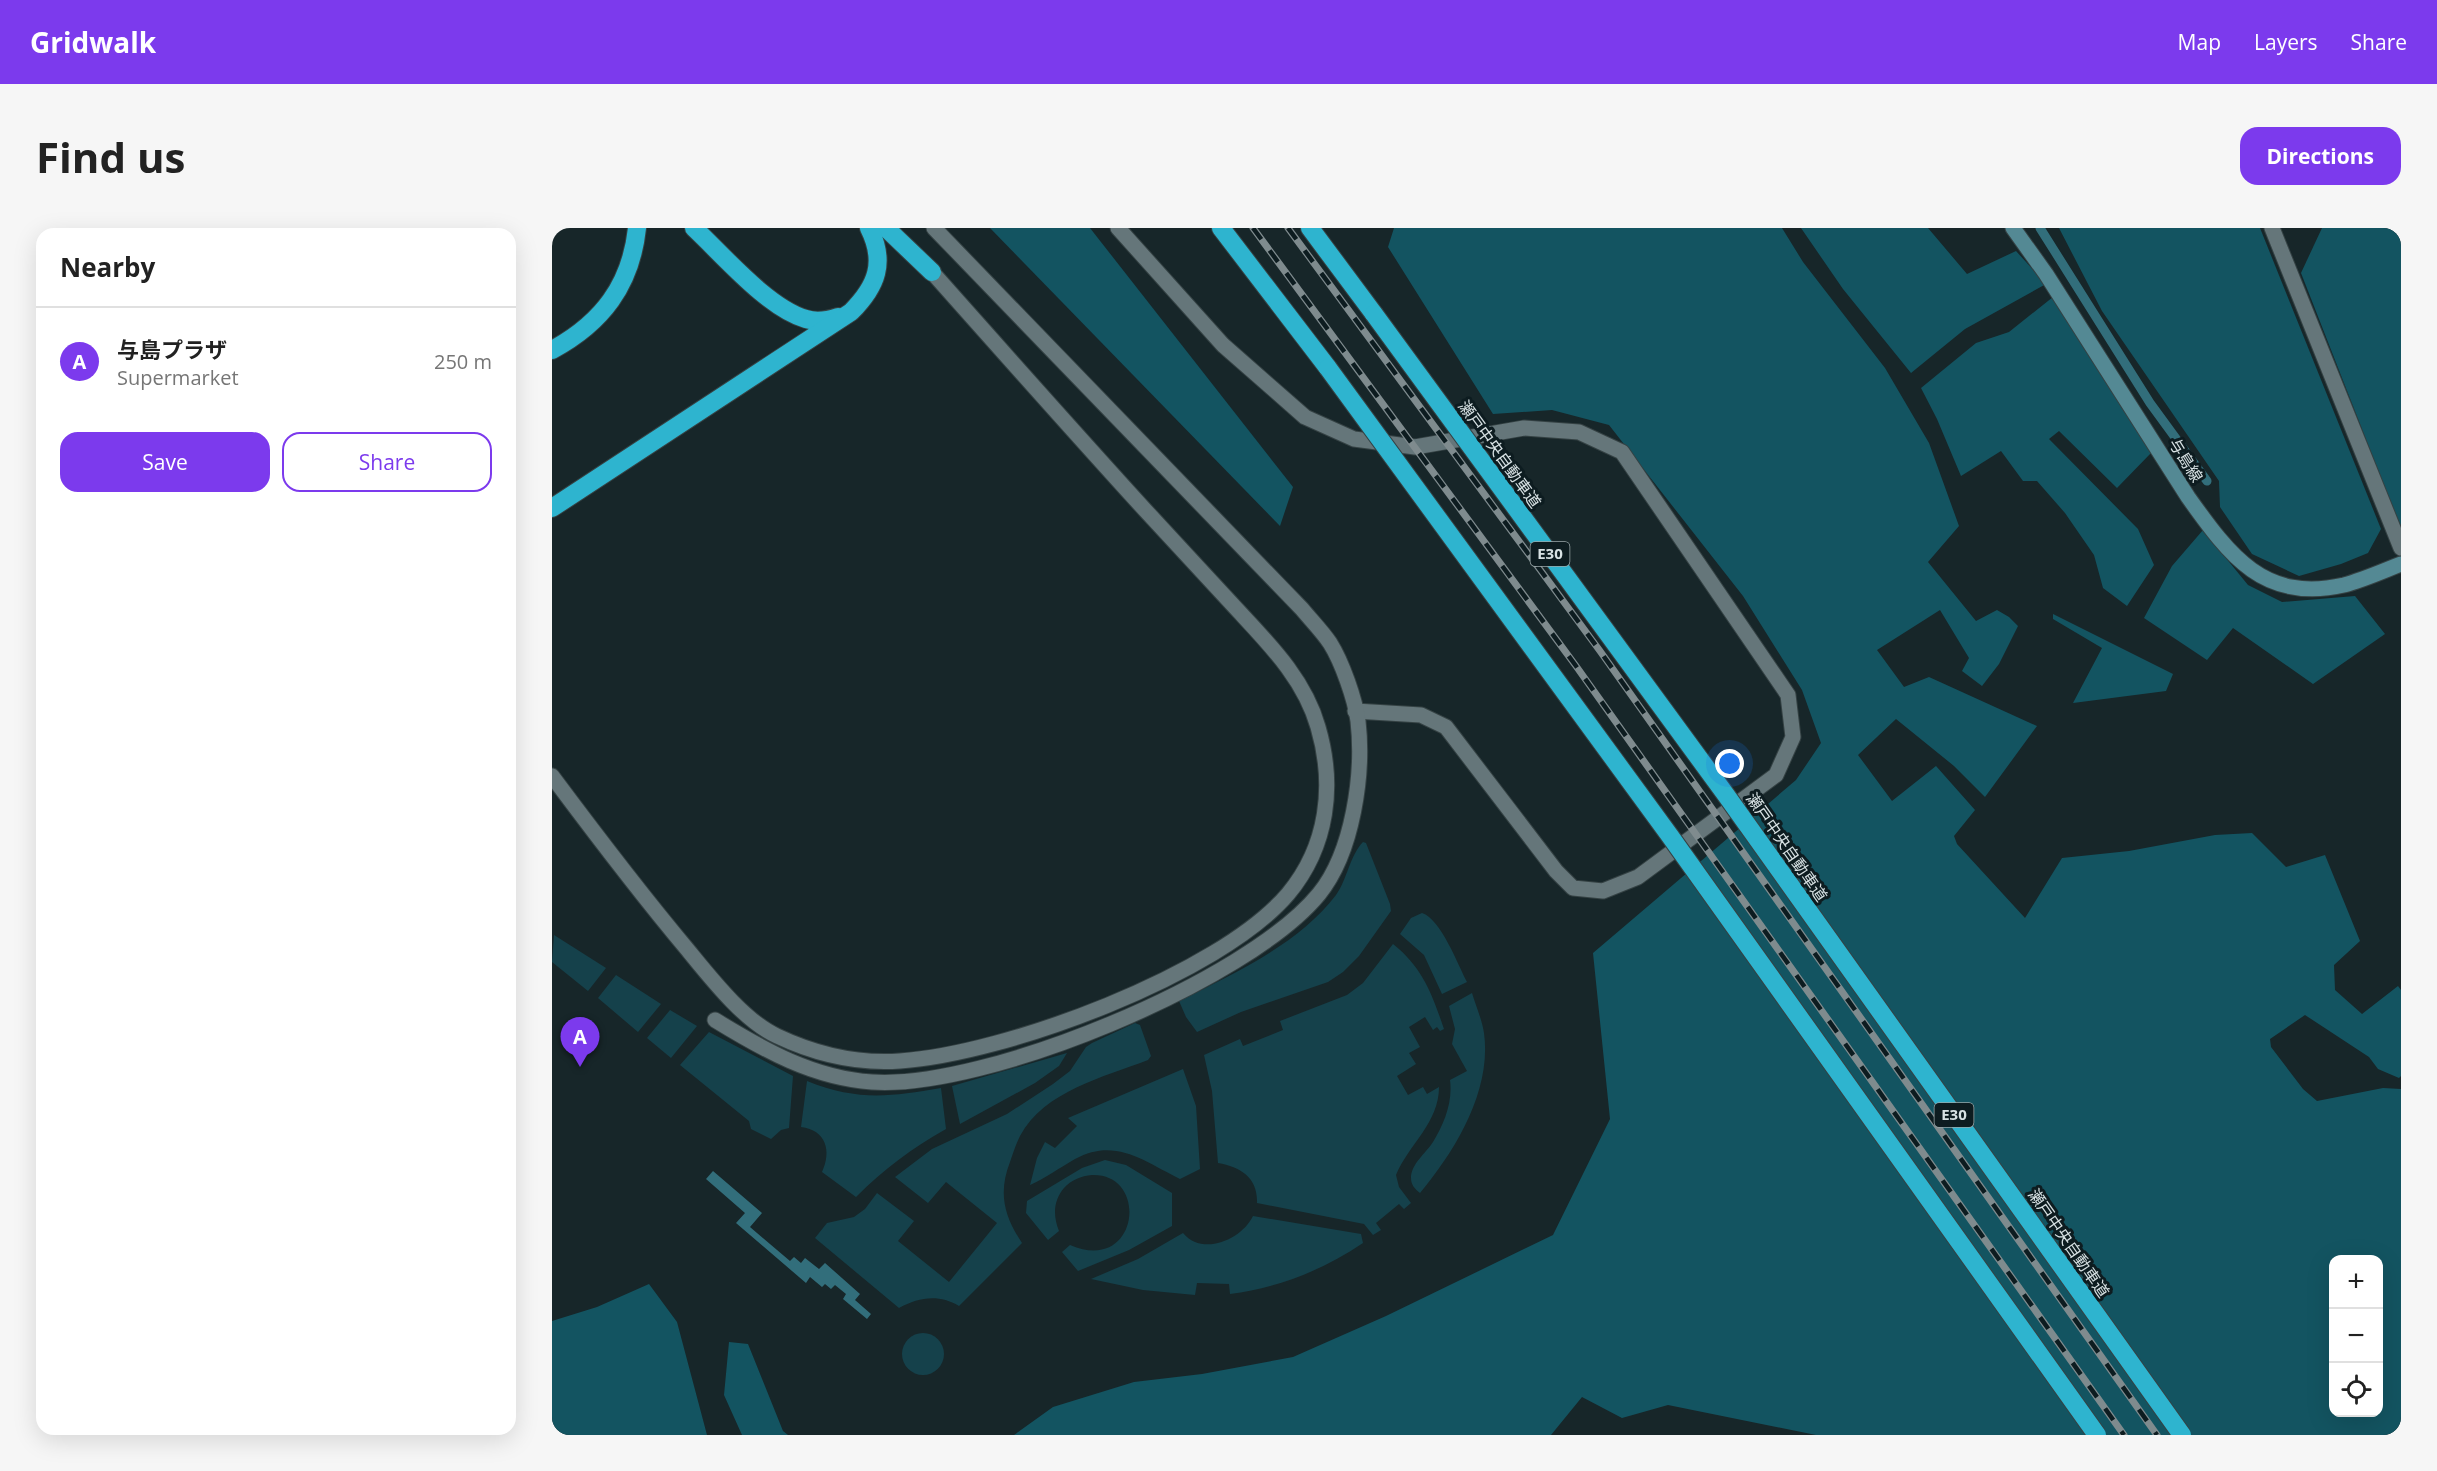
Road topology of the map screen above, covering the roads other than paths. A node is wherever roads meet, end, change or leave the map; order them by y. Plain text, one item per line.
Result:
1 (637, 228) edge
2 (694, 228) edge
3 (869, 228) edge
4 (886, 228) edge
5 (934, 228) edge
6 (1118, 228) edge
7 (1221, 228) edge
8 (1228, 228) edge
9 (1310, 228) edge
10 (1326, 228) edge
11 (2013, 228) edge
12 (2271, 228) edge
13 (932, 272) joint
14 (851, 312) junction
15 (1374, 314) junction
16 (552, 350) edge
17 (1328, 368) junction
18 (552, 508) edge
19 (2401, 548) edge
20 (2401, 564) edge
21 (1355, 711) junction
22 (552, 776) edge
23 (715, 1020) dead end
24 (2097, 1435) edge
25 (2182, 1435) edge

1 - 16 highway
2 - 14 highway
3 - 14 highway
4 - 13 highway
5 - 21 street
6 - 21 street
7 - 17 highway
8 - 17 highway
9 - 15 highway, 瀬戸中央自動車道 / E30
10 - 15 highway
11 - 20 main road, 与島線
12 - 19 street
13 - 22 street
14 - 18 highway
15 - 25 highway, 瀬戸中央自動車道 / E30, bridge
17 - 24 highway, bridge
21 - 23 street

